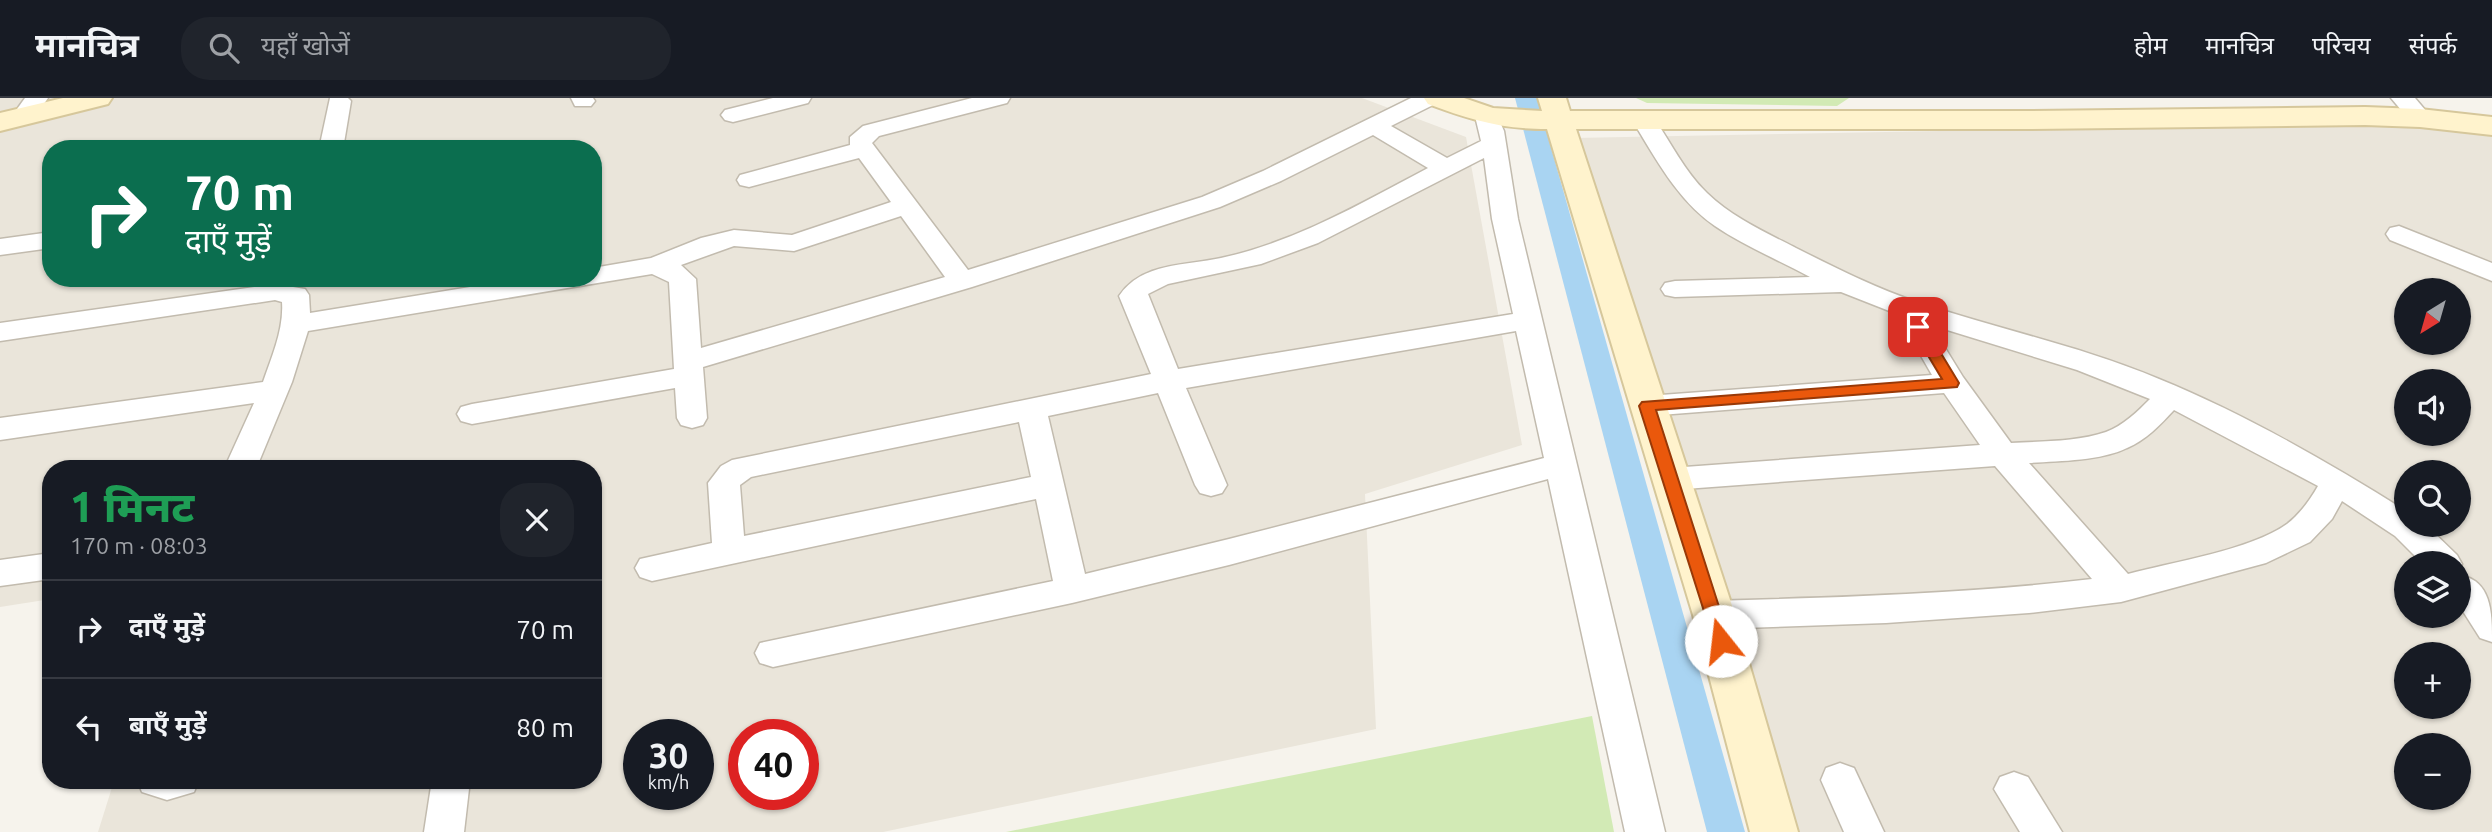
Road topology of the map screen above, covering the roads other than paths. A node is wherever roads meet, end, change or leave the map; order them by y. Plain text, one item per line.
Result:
1 (97, 98) edge
2 (800, 98) edge
3 (999, 98) edge
4 (1429, 98) edge
5 (1438, 98) edge
6 (339, 101) dead end
7 (2411, 108) edge
8 (20, 112) edge
9 (1552, 113) edge
10 (733, 115) dead end
11 (1644, 120) junction
12 (1374, 126) junction
13 (2492, 126) edge
14 (1497, 127) junction
15 (332, 140) edge
16 (863, 149) junction
17 (1446, 168) junction
18 (749, 180) dead end
19 (908, 205) junction
20 (2399, 234) dead end
21 (42, 241) edge
22 (0, 247) edge
23 (655, 266) junction
24 (2492, 273) edge
25 (602, 275) edge
26 (962, 281) junction
27 (1845, 284) junction
28 (523, 287) edge
29 (1675, 289) dead end
30 (1907, 308) junction
31 (1529, 320) junction
32 (295, 324) junction
33 (0, 332) edge
34 (688, 369) junction
35 (1167, 381) junction
36 (1952, 383) junction
37 (274, 390) junction
38 (2171, 396) junction
39 (1647, 406) junction
40 (1032, 411) junction
41 (472, 414) dead end
42 (692, 418) dead end
43 (0, 429) edge
44 (2003, 454) junction
45 (244, 460) edge
46 (1562, 464) junction
47 (1671, 479) junction
48 (2336, 482) junction
49 (1048, 485) junction
50 (1211, 485) dead end
51 (2432, 551) edge
52 (729, 552) junction
53 (42, 567) edge
54 (652, 568) dead end
55 (0, 573) edge
56 (2121, 589) junction
57 (1072, 590) junction
58 (2473, 590) edge
59 (1714, 615) junction
60 (2492, 628) edge
61 (774, 653) dead end
62 (1840, 780) dead end
63 (450, 789) edge
64 (2014, 789) dead end
65 (444, 832) edge
66 (1645, 832) edge
67 (1774, 832) edge
68 (1864, 832) edge
69 (2042, 832) edge

1 - 8 street
2 - 10 street
3 - 16 street
4 - 12 street
5 - 14 street
6 - 15 street
7 - 11 street
7 - 13 street
9 - 11 street
9 - 14 street
9 - 39 street
11 - 27 street
12 - 17 street
12 - 26 street
14 - 17 street
14 - 31 street
16 - 18 street
16 - 19 street
17 - 35 street
19 - 23 street
19 - 26 street
20 - 24 street
21 - 22 street
23 - 25 street
23 - 34 street
26 - 34 street
27 - 29 street
27 - 30 street
28 - 32 street
30 - 36 street
30 - 38 street
31 - 35 street
31 - 46 street
32 - 33 street
32 - 37 street
34 - 41 street
34 - 42 street
35 - 40 street
35 - 50 street
36 - 39 street
36 - 44 street
37 - 43 street
37 - 45 street
38 - 44 street
38 - 48 street
39 - 47 street
40 - 49 street
40 - 52 street
44 - 47 street
44 - 56 street
46 - 57 street
46 - 66 street
47 - 59 street
48 - 51 street
48 - 56 street
49 - 52 street
49 - 57 street
52 - 54 street
53 - 55 street
56 - 59 street
57 - 61 street
58 - 60 street
59 - 67 street
62 - 68 street
63 - 65 street
64 - 69 street

